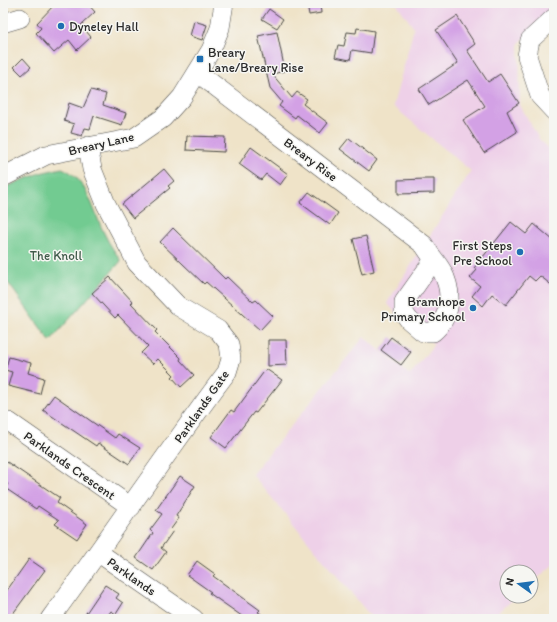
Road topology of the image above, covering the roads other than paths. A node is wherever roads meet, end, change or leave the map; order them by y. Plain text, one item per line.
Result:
1 (224, 3) edge
2 (554, 18) edge
3 (198, 73) junction
4 (554, 111) edge
5 (88, 146) junction
6 (3, 177) edge
7 (429, 253) dead end
8 (9, 422) dead end
9 (131, 507) junction
10 (99, 553) junction
11 (50, 619) edge
12 (194, 619) edge

1 - 3 street, Breary Lane
2 - 4 street
3 - 5 street, Breary Lane
3 - 7 street, Breary Rise
5 - 6 street, Breary Lane
5 - 9 street, Parklands Gate
8 - 9 street, Parklands Crescent
9 - 10 street, Parklands Gate
10 - 11 street, Parklands
10 - 12 street, Parklands

